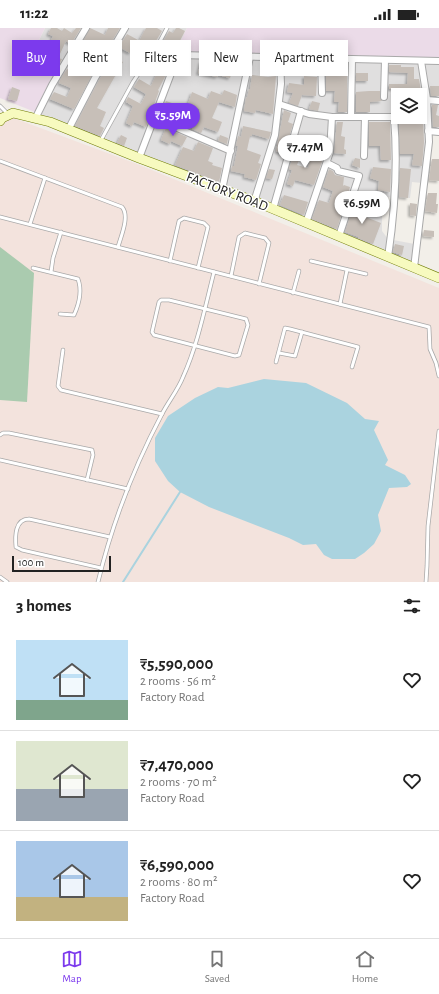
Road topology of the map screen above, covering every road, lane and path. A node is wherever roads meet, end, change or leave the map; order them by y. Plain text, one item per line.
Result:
1 (86, 28) edge
2 (125, 28) edge
3 (167, 28) edge
4 (161, 40) edge
5 (348, 59) edge
6 (352, 59) junction
7 (385, 60) junction
8 (421, 60) junction
9 (439, 61) edge
10 (137, 76) edge
11 (170, 76) edge
12 (246, 76) edge
13 (281, 76) edge
14 (322, 76) edge
15 (425, 88) edge
16 (322, 93) dead end
17 (384, 97) dead end
18 (427, 100) joint
19 (439, 101) edge
20 (279, 104) junction
21 (0, 106) edge
22 (301, 111) junction
23 (10, 114) junction
24 (428, 116) joint
25 (332, 117) junction
26 (351, 117) junction
27 (365, 117) junction
28 (391, 117) edge
29 (154, 118) junction
30 (35, 119) junction
31 (0, 121) edge
32 (396, 124) edge
33 (68, 130) junction
34 (428, 131) junction
35 (439, 132) edge
36 (100, 142) junction
37 (231, 151) junction
38 (364, 156) dead end
39 (139, 158) junction
40 (0, 161) edge
41 (326, 163) junction
42 (45, 178) junction
43 (222, 190) junction
44 (254, 202) junction
45 (272, 209) junction
46 (0, 216) edge
47 (306, 223) junction
48 (30, 224) junction
49 (61, 232) junction
50 (339, 236) junction
51 (118, 247) junction
52 (388, 257) junction
53 (170, 261) junction
54 (310, 261) dead end
55 (33, 268) dead end
56 (198, 268) junction
57 (414, 268) junction
58 (347, 270) junction
59 (299, 271) dead end
60 (51, 272) junction
61 (214, 272) junction
62 (366, 274) dead end
63 (231, 276) junction
64 (439, 278) edge
65 (259, 284) junction
66 (293, 292) junction
67 (340, 304) junction
68 (204, 309) junction
69 (60, 314) dead end
70 (302, 332) junction
71 (195, 345) junction
72 (63, 350) dead end
73 (279, 353) junction
74 (276, 362) dead end
75 (352, 367) dead end
76 (439, 376) edge
77 (162, 414) junction
78 (439, 431) edge
79 (0, 435) edge
80 (0, 460) edge
81 (87, 480) junction
82 (128, 489) junction
83 (110, 537) junction
84 (101, 568) junction
85 (0, 577) edge
86 (7, 582) edge
87 (98, 582) edge
88 (426, 582) edge

1 - 30 street
2 - 33 street
3 - 4 lane
5 - 6 street
6 - 7 street
6 - 26 street
7 - 8 street
7 - 17 street
8 - 9 street
8 - 15 street
10 - 36 lane
11 - 29 street
12 - 37 street
13 - 20 street
14 - 16 street
18 - 19 street
18 - 24 street
20 - 22 street
20 - 44 street
21 - 23 lane
22 - 25 street
22 - 45 street
23 - 30 street, FACTORY ROAD
23 - 31 street
24 - 34 street
25 - 26 street
25 - 41 street
26 - 27 street
27 - 28 street
27 - 38 street
29 - 37 street
29 - 39 street
30 - 33 street, FACTORY ROAD
32 - 52 street
33 - 36 street, FACTORY ROAD
34 - 35 street
34 - 57 street
36 - 39 street, FACTORY ROAD
37 - 43 street
39 - 43 street, FACTORY ROAD
40 - 42 lane
41 - 47 street
41 - 50 street
42 - 48 lane
42 - 51 lane
43 - 44 street, FACTORY ROAD
44 - 45 street, FACTORY ROAD
45 - 47 street, FACTORY ROAD
46 - 48 lane
47 - 50 street, FACTORY ROAD
48 - 49 lane
49 - 51 lane
49 - 60 lane
50 - 52 street, FACTORY ROAD
51 - 53 lane
52 - 57 street, FACTORY ROAD
53 - 56 lane
53 - 56 lane
54 - 58 lane
55 - 60 lane
56 - 61 lane
57 - 64 street, FACTORY ROAD
58 - 62 lane
58 - 67 lane
59 - 66 lane
60 - 69 lane
61 - 63 lane
61 - 68 lane
63 - 65 lane
63 - 65 lane
65 - 66 lane
66 - 67 lane
67 - 76 lane
68 - 71 lane
68 - 71 lane
68 - 71 lane
70 - 73 lane
70 - 73 lane
70 - 75 lane
71 - 77 lane
72 - 77 lane
73 - 74 lane
77 - 82 lane
78 - 88 lane
79 - 81 lane
80 - 81 lane
81 - 82 lane
82 - 83 lane
83 - 84 lane
83 - 84 lane
84 - 87 lane
85 - 86 lane

